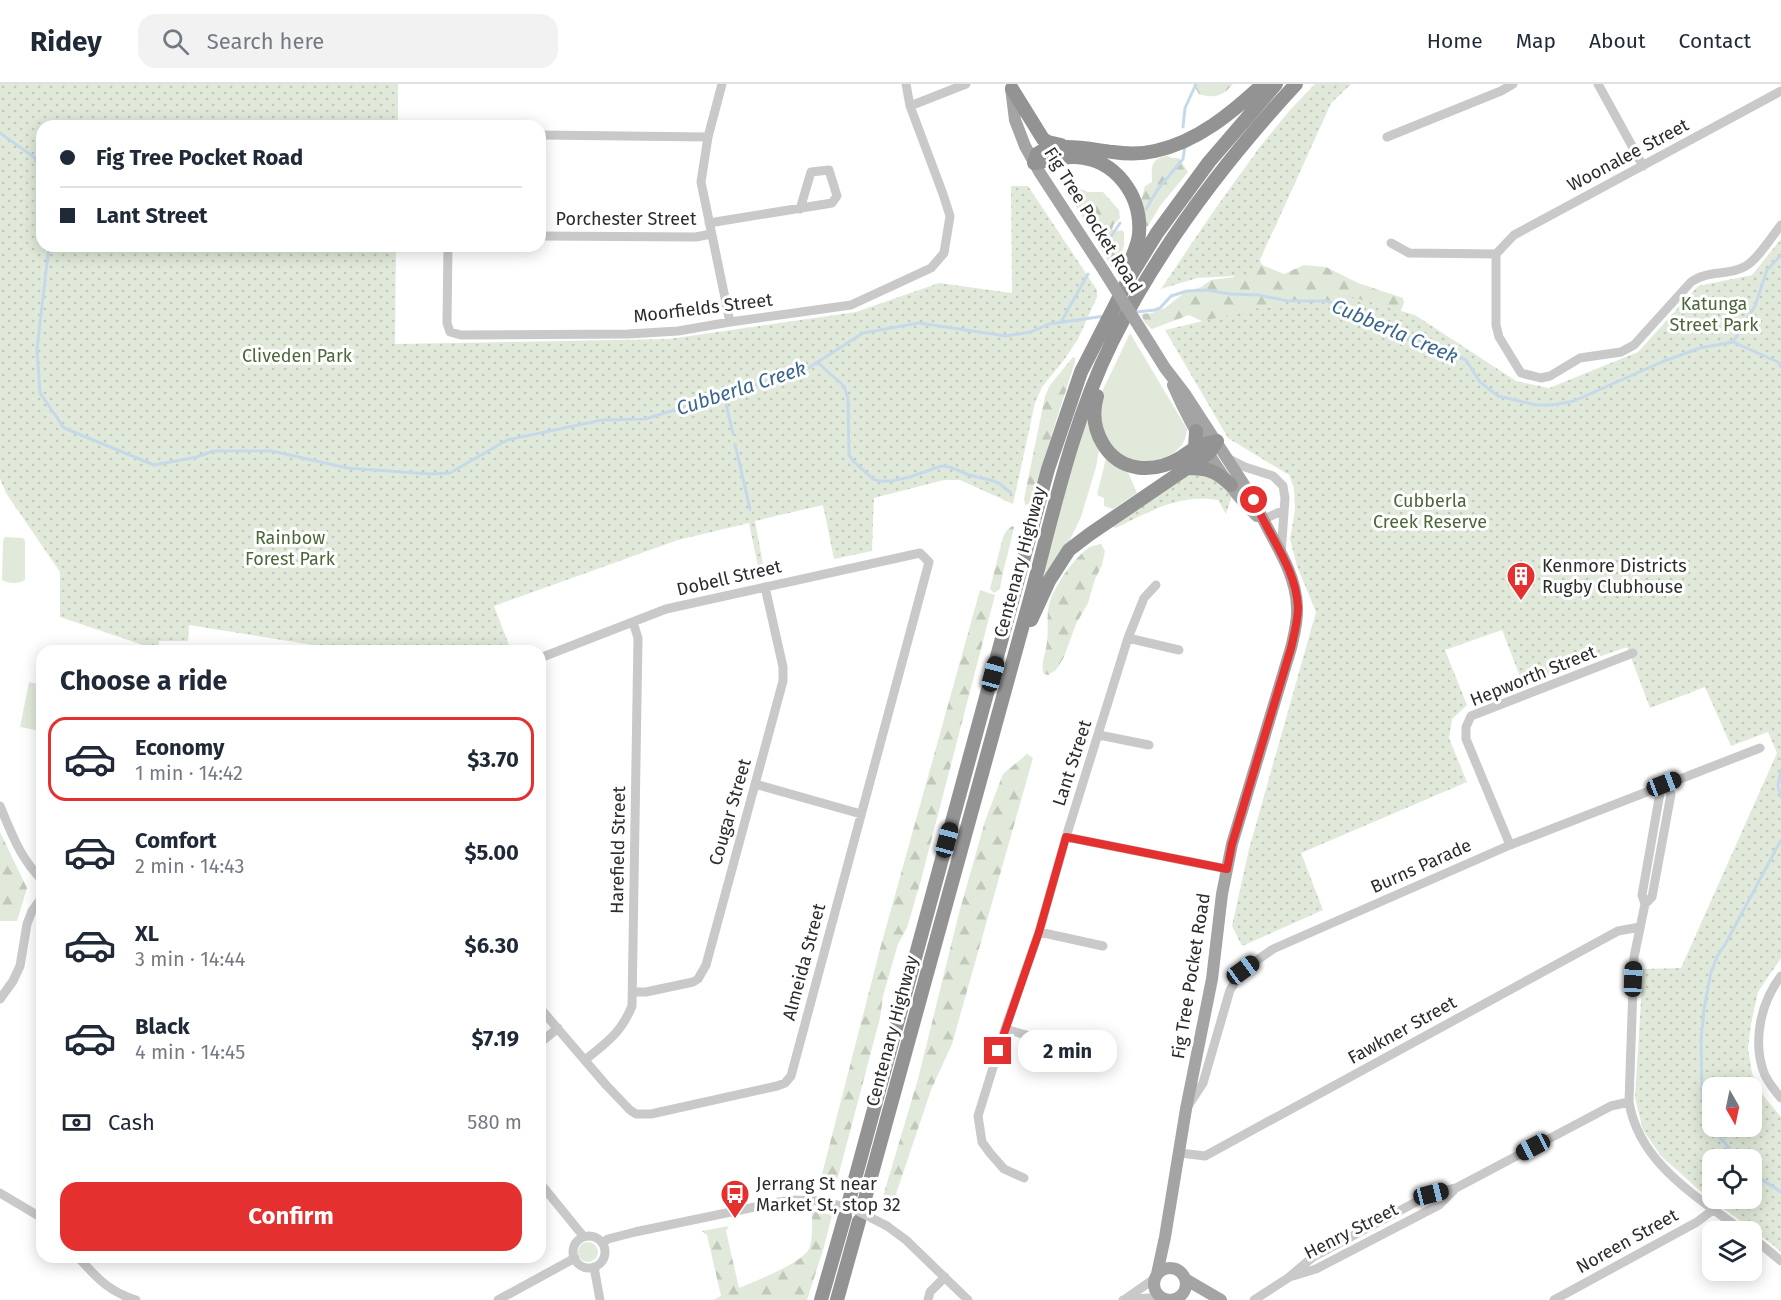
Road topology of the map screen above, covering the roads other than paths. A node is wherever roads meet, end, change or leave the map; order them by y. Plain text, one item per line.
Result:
1 (722, 84) edge
2 (906, 84) edge
3 (966, 84) edge
4 (1263, 84) edge
5 (1275, 84) edge
6 (1296, 84) edge
7 (1513, 84) edge
8 (1598, 84) edge
9 (1011, 86) edge
10 (1781, 92) edge
11 (910, 106) junction
12 (546, 135) edge
13 (708, 137) junction
14 (1387, 137) dead end
15 (1077, 148) junction
16 (1034, 163) junction
17 (1643, 166) junction
18 (800, 209) junction
19 (709, 223) junction
20 (1781, 225) edge
21 (711, 234) junction
22 (546, 236) edge
23 (1391, 243) dead end
24 (448, 252) edge
25 (1496, 254) junction
26 (1128, 280) junction
27 (730, 322) junction
28 (1165, 368) junction
29 (1094, 382) junction
30 (1196, 431) joint
31 (1206, 447) junction
32 (1227, 458) junction
33 (1188, 468) junction
34 (1231, 484) junction
35 (1284, 510) junction
36 (1262, 520) junction
37 (1281, 555) junction
38 (929, 562) joint
39 (1156, 585) dead end
40 (765, 587) junction
41 (633, 622) junction
42 (1128, 638) junction
43 (1179, 650) dead end
44 (1633, 653) dead end
45 (546, 656) edge
46 (1002, 695) junction
47 (1099, 735) junction
48 (1149, 745) dead end
49 (1760, 748) dead end
50 (755, 784) junction
51 (1664, 784) junction
52 (0, 806) edge
53 (861, 814) junction
54 (1066, 837) junction
55 (1510, 845) junction
56 (1227, 869) junction
57 (36, 873) edge
58 (36, 905) edge
59 (1640, 927) junction
60 (1039, 932) junction
61 (1103, 946) dead end
62 (1781, 976) edge
63 (633, 992) junction
64 (0, 999) edge
65 (546, 1015) edge
66 (558, 1028) junction
67 (1005, 1029) junction
68 (546, 1038) edge
69 (1059, 1044) dead end
70 (585, 1060) junction
71 (1781, 1098) edge
72 (1629, 1102) junction
73 (1186, 1109) junction
74 (1179, 1153) junction
75 (1024, 1178) dead end
76 (546, 1190) edge
77 (0, 1193) edge
78 (1702, 1200) edge
79 (849, 1201) dead end
80 (863, 1206) dead end
81 (1714, 1209) joint
82 (36, 1214) edge
83 (845, 1215) dead end
84 (859, 1221) dead end
85 (1730, 1221) edge
86 (584, 1237) junction
87 (1165, 1237) junction
88 (602, 1243) junction
89 (1762, 1246) edge
90 (575, 1258) junction
91 (1781, 1262) edge
92 (84, 1263) edge
93 (594, 1267) junction
94 (1182, 1275) junction
95 (945, 1277) junction
96 (1155, 1277) junction
97 (1180, 1295) junction
98 (1161, 1297) junction
99 (136, 1300) edge
100 (498, 1300) edge
101 (600, 1300) edge
102 (821, 1300) edge
103 (837, 1300) edge
104 (928, 1300) edge
105 (968, 1300) edge
106 (1124, 1300) edge
107 (1194, 1300) edge
108 (1221, 1300) edge
109 (1254, 1300) edge
110 (1554, 1300) edge

1 - 13 street
2 - 11 street
3 - 11 street
4 - 15 highway
5 - 26 highway, Centenary Highway
6 - 29 highway, Centenary Highway
7 - 14 street
8 - 17 street
9 - 15 highway
9 - 16 main road, Fig Tree Pocket Road
10 - 17 street, Woonalee Street
11 - 27 street, Moorfields Street
12 - 13 street
13 - 19 street
15 - 16 highway
16 - 26 highway
16 - 28 main road, Fig Tree Pocket Road, bridge
17 - 25 street, Woonalee Street
18 - 18 street
18 - 19 street
19 - 21 street
20 - 25 street
21 - 22 street, Porchester Street
21 - 27 street
23 - 25 street
24 - 27 street, Moorfields Street
26 - 79 highway, Centenary Highway
28 - 30 main road, Fig Tree Pocket Road
28 - 31 main road, Fig Tree Pocket Road
29 - 31 highway
29 - 46 highway, Centenary Highway
30 - 31 highway
31 - 32 main road, Fig Tree Pocket Road
31 - 33 highway
31 - 34 main road, Fig Tree Pocket Road
32 - 35 street
32 - 36 main road, Fig Tree Pocket Road
33 - 34 highway
33 - 46 highway
34 - 36 main road, Fig Tree Pocket Road
35 - 36 street
35 - 37 street
36 - 37 main road, Fig Tree Pocket Road
37 - 56 main road, Fig Tree Pocket Road
38 - 40 street, Dobell Street
38 - 53 street, Almeida Street
39 - 42 street, Lant Street
40 - 41 street, Dobell Street
40 - 50 street, Cougar Street
41 - 45 street, Dobell Street
41 - 63 street, Harefield Street
42 - 43 street
42 - 47 street, Lant Street
44 - 55 street, Hepworth Street
46 - 80 highway, Centenary Highway
47 - 48 street
47 - 54 street, Lant Street
49 - 51 street, Burns Parade
50 - 53 street
50 - 63 street, Cougar Street
51 - 55 street, Burns Parade
51 - 59 street
52 - 57 street
53 - 70 street, Almeida Street
54 - 56 street
54 - 60 street, Lant Street
55 - 73 street, Burns Parade
56 - 73 main road, Fig Tree Pocket Road
58 - 64 street
59 - 72 street
59 - 74 street, Fawkner Street
60 - 61 street
60 - 67 street, Lant Street
62 - 71 street
63 - 70 street, Harefield Street
65 - 66 street, Almeida Street
66 - 68 street
66 - 70 street, Almeida Street
67 - 69 street
67 - 75 street, Lant Street
72 - 78 street
72 - 109 street, Henry Street
73 - 74 main road, Fig Tree Pocket Road
74 - 87 main road, Fig Tree Pocket Road
76 - 86 street
77 - 82 street
81 - 85 street
81 - 110 street, Noreen Street
83 - 102 highway
84 - 103 highway
86 - 88 street
86 - 90 street
87 - 94 main road, Fig Tree Pocket Road
87 - 96 main road, Fig Tree Pocket Road
88 - 93 street
88 - 95 street, bridge
89 - 91 street
90 - 93 street
90 - 100 street
92 - 99 street
93 - 101 street
94 - 96 main road
94 - 97 main road
94 - 108 main road
95 - 104 street
95 - 105 street
96 - 98 main road
96 - 106 street
97 - 98 main road
97 - 107 main road
98 - 106 street

